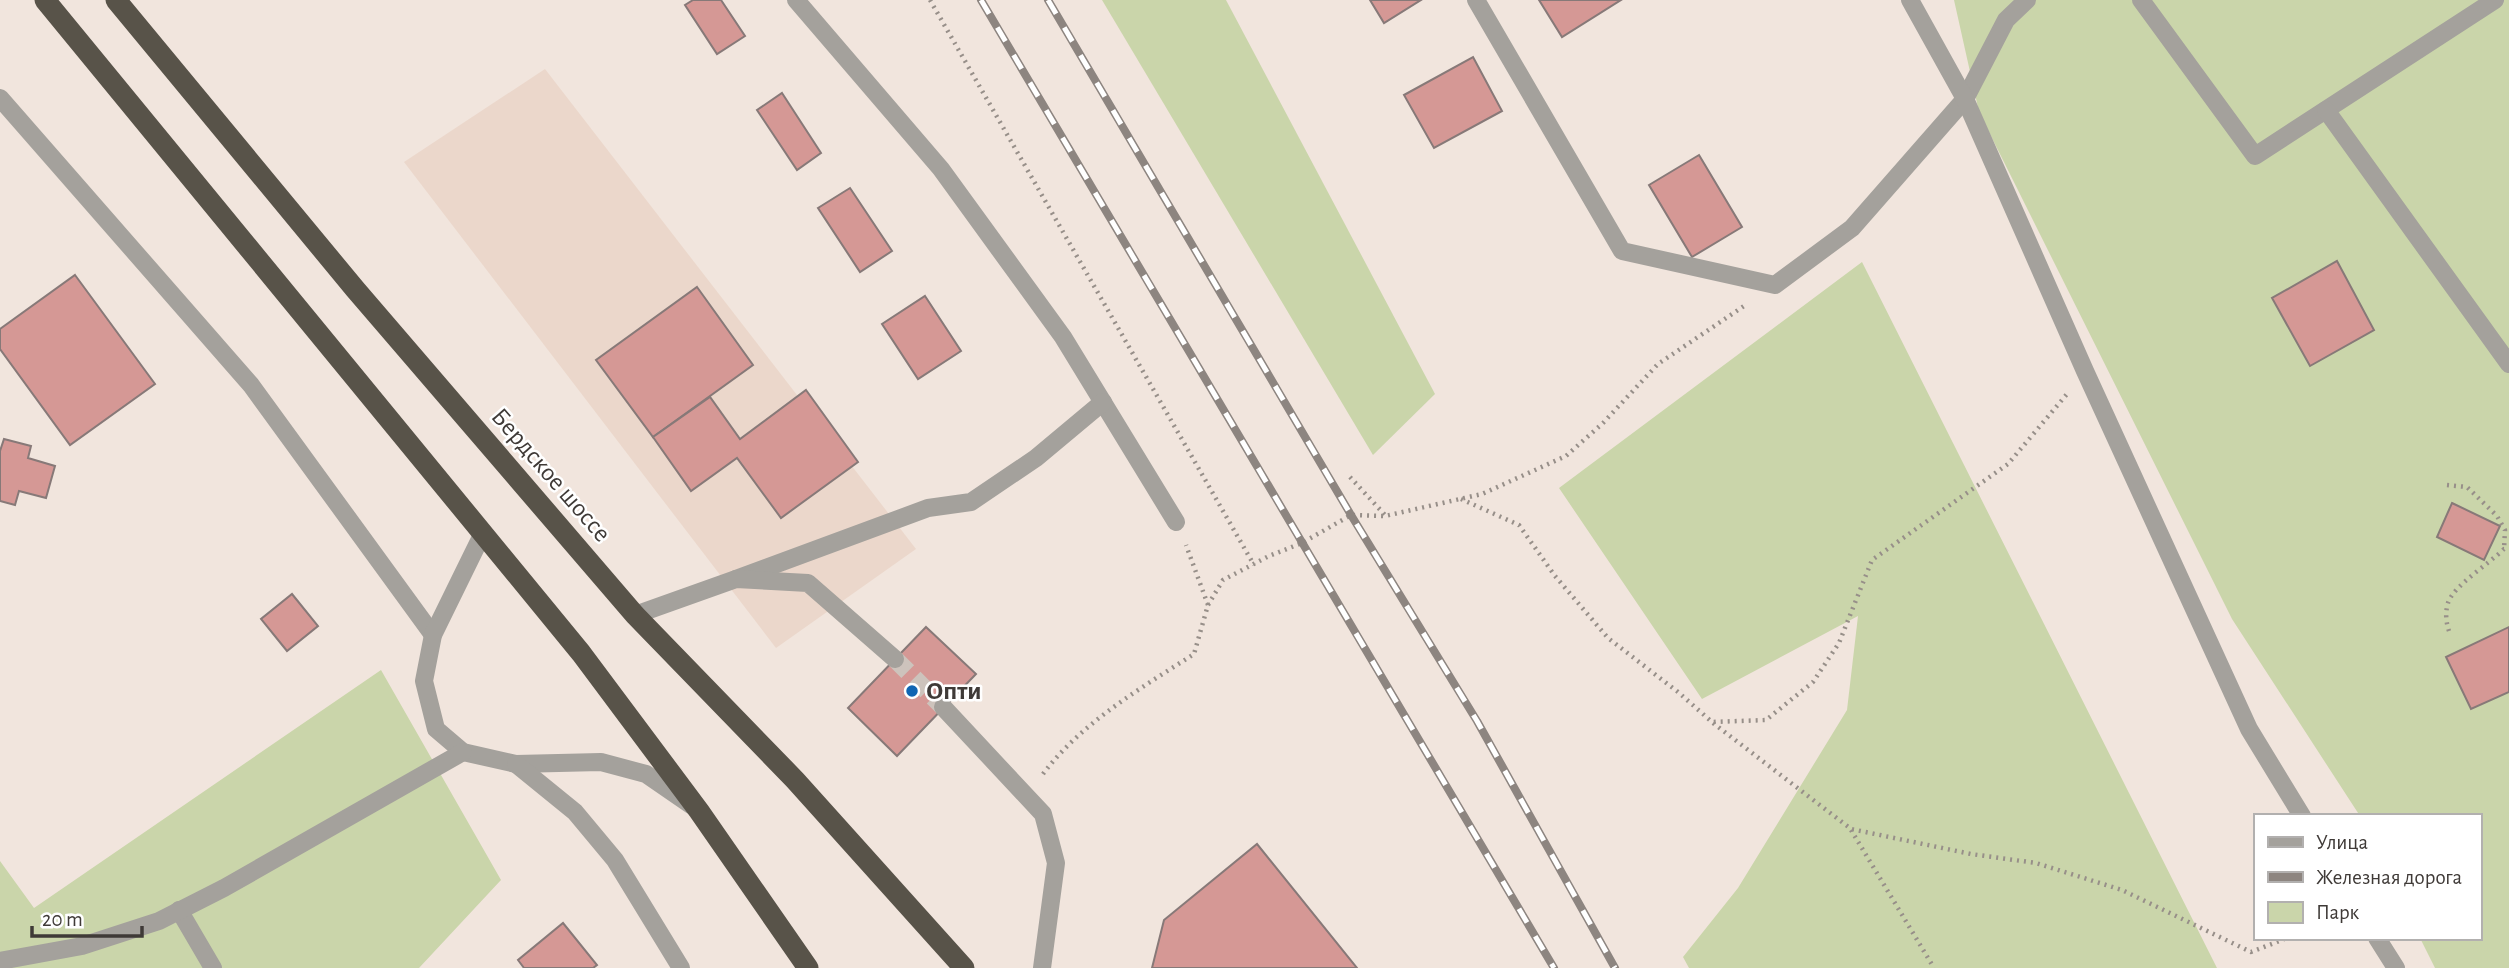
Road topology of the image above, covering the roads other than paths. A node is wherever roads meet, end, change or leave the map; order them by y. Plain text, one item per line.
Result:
1 (45, 0) edge
2 (116, 0) edge
3 (796, 0) edge
4 (1476, 0) edge
5 (1910, 0) edge
6 (2027, 0) edge
7 (2141, 0) edge
8 (2495, 0) edge
9 (0, 98) edge
10 (1965, 99) junction
11 (2326, 110) junction
12 (2509, 364) edge
13 (1103, 402) junction
14 (1176, 522) road end
15 (483, 533) junction
16 (736, 579) junction
17 (635, 615) junction
18 (433, 635) junction
19 (895, 659) tunnel mouth
20 (943, 708) tunnel mouth
21 (463, 752) junction
22 (516, 764) junction
23 (699, 811) junction
24 (2301, 814) edge
25 (179, 910) junction
26 (2378, 940) edge
27 (3, 956) edge
28 (213, 968) edge
29 (681, 968) edge
30 (808, 968) edge
31 (964, 968) edge
32 (1042, 968) edge
33 (2396, 968) edge

1 - 15 highway
2 - 17 highway, Бердское шоссе
3 - 13 street
4 - 10 street
5 - 10 street
6 - 10 street
7 - 11 street
8 - 11 street
9 - 18 street
10 - 24 street
11 - 12 street
13 - 14 street
13 - 16 street
15 - 18 street
15 - 23 highway
16 - 17 street
16 - 19 street
17 - 31 highway, Бердское шоссе
18 - 21 street
20 - 32 street
21 - 22 street
21 - 25 street
22 - 23 street
22 - 29 street
23 - 30 highway
25 - 27 street
25 - 28 street
26 - 33 street

